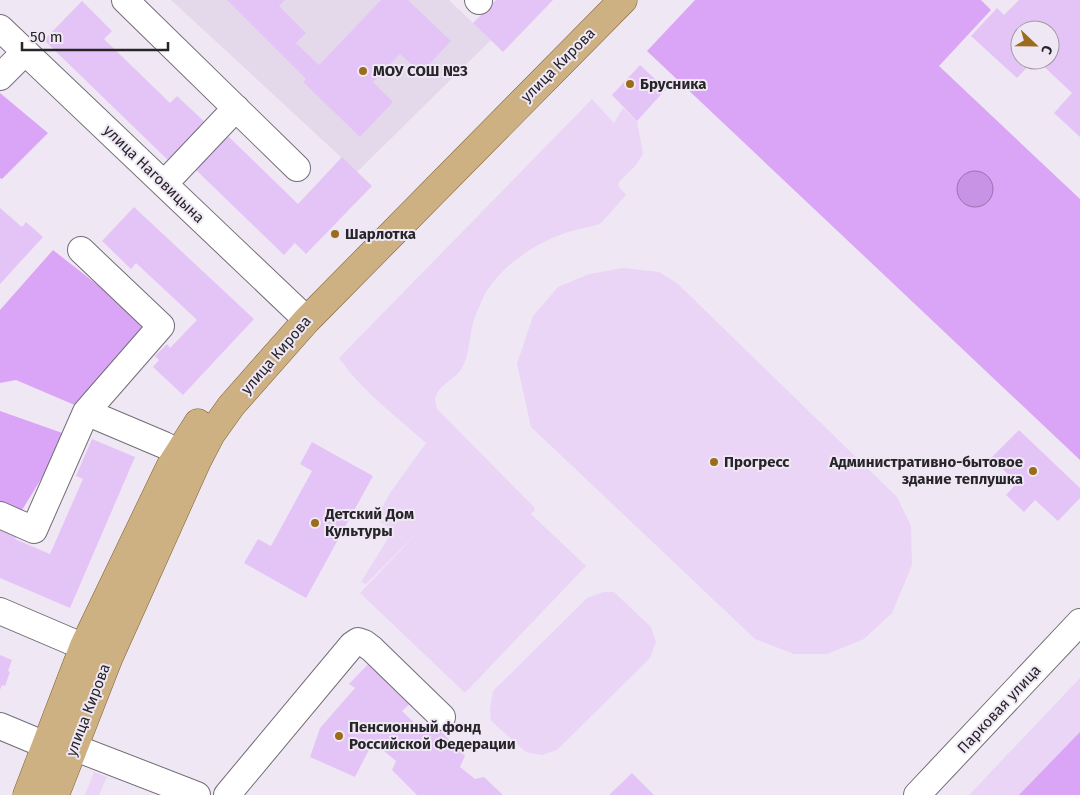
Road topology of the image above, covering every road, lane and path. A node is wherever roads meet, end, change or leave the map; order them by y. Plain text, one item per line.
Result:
1 (125, 0) edge
2 (597, 0) edge
3 (622, 0) edge
4 (0, 28) edge
5 (25, 52) junction
6 (0, 77) edge
7 (236, 108) junction
8 (297, 168) dead end
9 (164, 184) junction
10 (81, 250) dead end
11 (303, 315) junction
12 (86, 412) junction
13 (188, 457) junction
14 (0, 515) edge
15 (0, 611) edge
16 (1080, 622) edge
17 (96, 652) junction
18 (442, 717) dead end
19 (0, 726) edge
20 (63, 749) junction
21 (144, 785) edge
22 (27, 795) edge
23 (54, 795) edge
24 (198, 795) edge
25 (227, 795) edge
26 (918, 795) edge

1 - 7 street
2 - 11 main road, улица Кирова
3 - 11 main road, улица Кирова
4 - 5 street, улица Наговицына
5 - 6 street
5 - 9 street, улица Наговицына
7 - 8 street
7 - 9 street
9 - 11 street, улица Наговицына
10 - 12 street
11 - 13 main road, улица Кирова
12 - 13 street
12 - 14 street
13 - 17 main road, улица Кирова
15 - 17 street
16 - 26 street, Парковая улица
17 - 20 main road, улица Кирова
18 - 25 street
19 - 20 street
20 - 21 street
20 - 22 main road, улица Кирова
20 - 23 main road, улица Кирова
21 - 24 street

